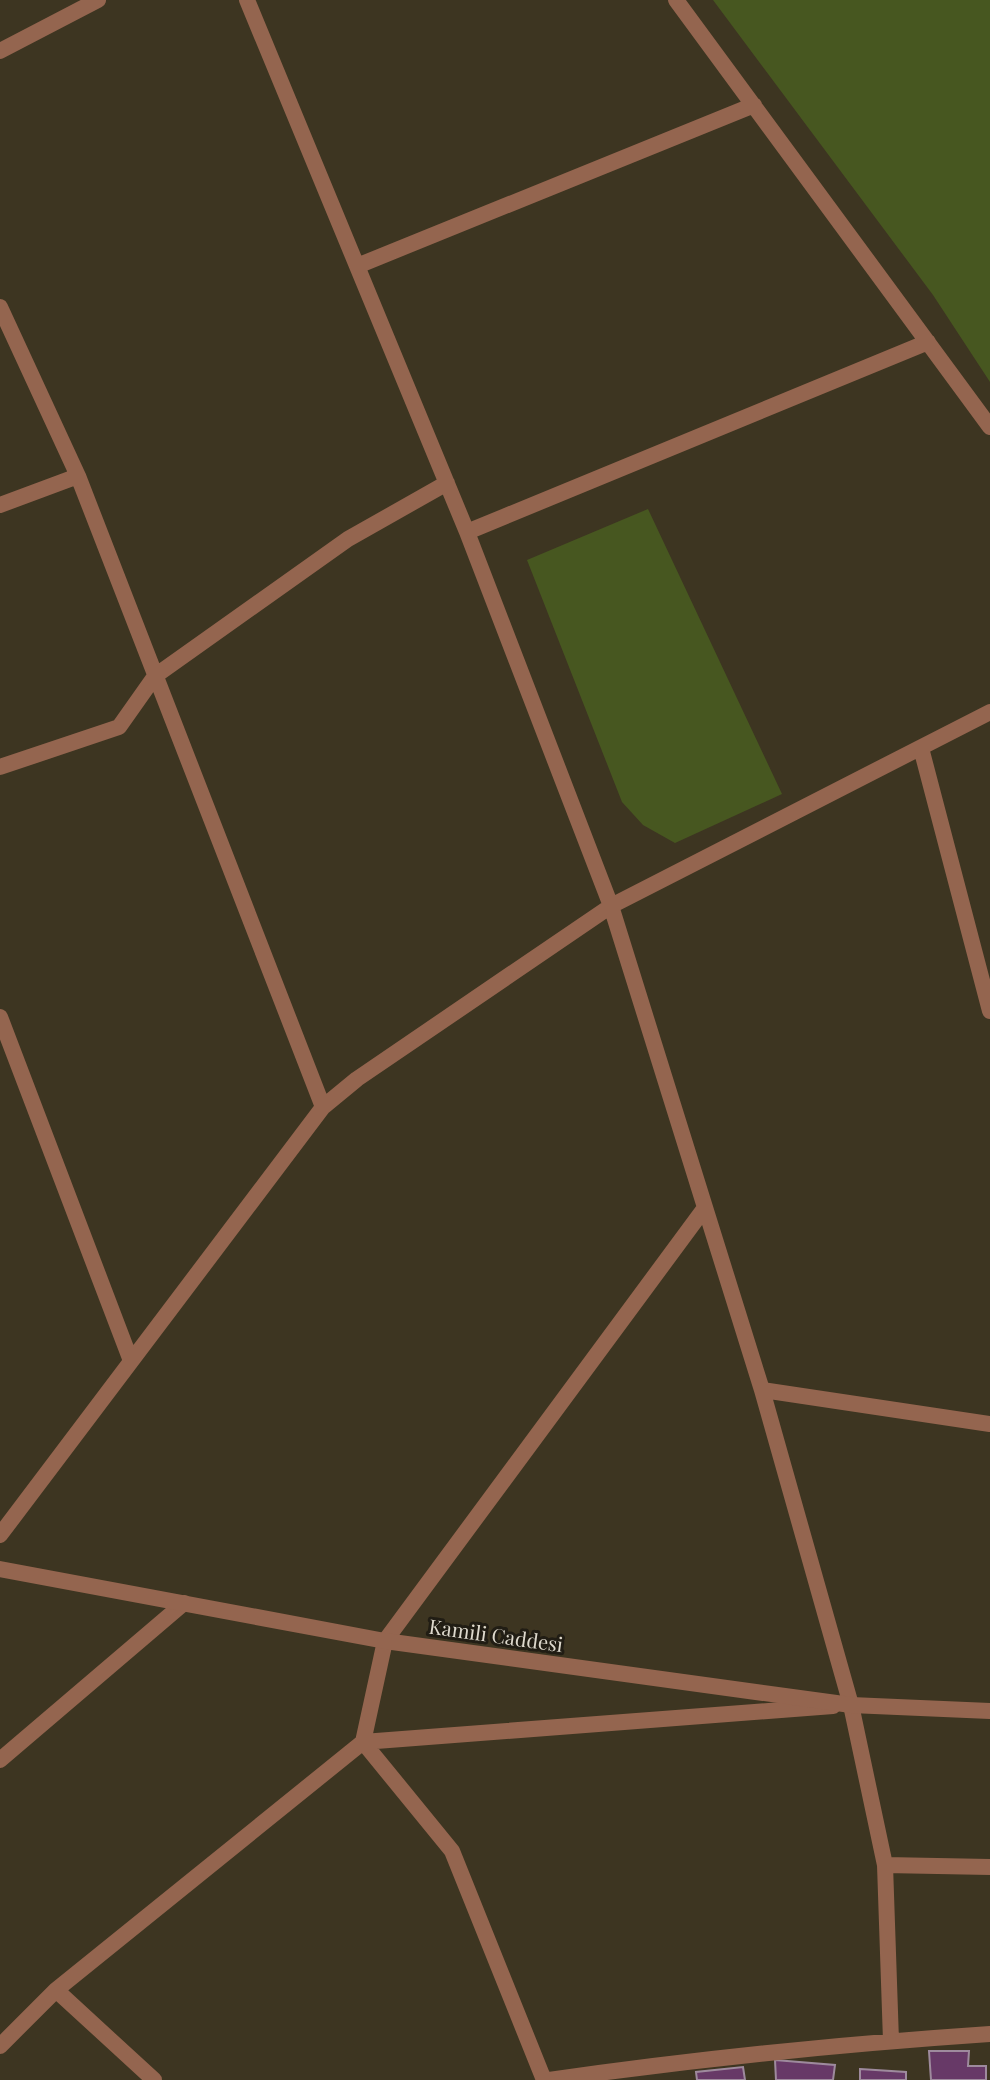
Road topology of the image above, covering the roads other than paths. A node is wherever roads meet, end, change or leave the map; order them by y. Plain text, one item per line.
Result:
1 (98, 0) edge
2 (247, 0) edge
3 (676, 0) edge
4 (0, 51) edge
5 (754, 105) junction
6 (357, 266) junction
7 (0, 307) edge
8 (928, 342) junction
9 (990, 427) edge
10 (78, 476) junction
11 (447, 483) junction
12 (0, 505) edge
13 (467, 532) junction
14 (155, 676) junction
15 (990, 712) edge
16 (921, 748) junction
17 (0, 767) edge
18 (611, 906) junction
19 (990, 1011) edge
20 (0, 1017) edge
21 (323, 1107) junction
22 (704, 1209) junction
23 (131, 1361) junction
24 (762, 1390) junction
25 (990, 1424) edge
26 (0, 1535) edge
27 (0, 1569) edge
28 (184, 1603) junction
29 (385, 1641) junction
30 (851, 1705) junction
31 (990, 1711) edge
32 (363, 1742) junction
33 (0, 1760) edge
34 (885, 1865) junction
35 (990, 1867) edge
36 (56, 1990) junction
37 (990, 2034) edge
38 (891, 2041) junction
39 (0, 2046) edge
40 (154, 2080) edge
41 (546, 2080) edge

1 - 4 street
2 - 6 street
3 - 5 street
5 - 6 street
5 - 8 street
6 - 11 street
7 - 10 street
8 - 9 street
8 - 13 street
10 - 12 street
10 - 14 street
11 - 13 street
11 - 14 street
13 - 18 street
14 - 17 street
14 - 21 street
15 - 16 street
16 - 18 street
16 - 19 street
18 - 21 street
18 - 22 street
20 - 23 street
21 - 23 street
22 - 24 street
22 - 29 street
23 - 26 street
24 - 25 street
24 - 30 street
27 - 28 street, Kamili Caddesi
28 - 29 street, Kamili Caddesi
28 - 33 street
29 - 30 street, Kamili Caddesi
29 - 32 street
30 - 31 street, Kamili Caddesi
30 - 32 street
30 - 34 street
32 - 36 street
32 - 41 street
34 - 35 street
34 - 38 street
36 - 39 street
36 - 40 street
37 - 38 street
38 - 41 street

